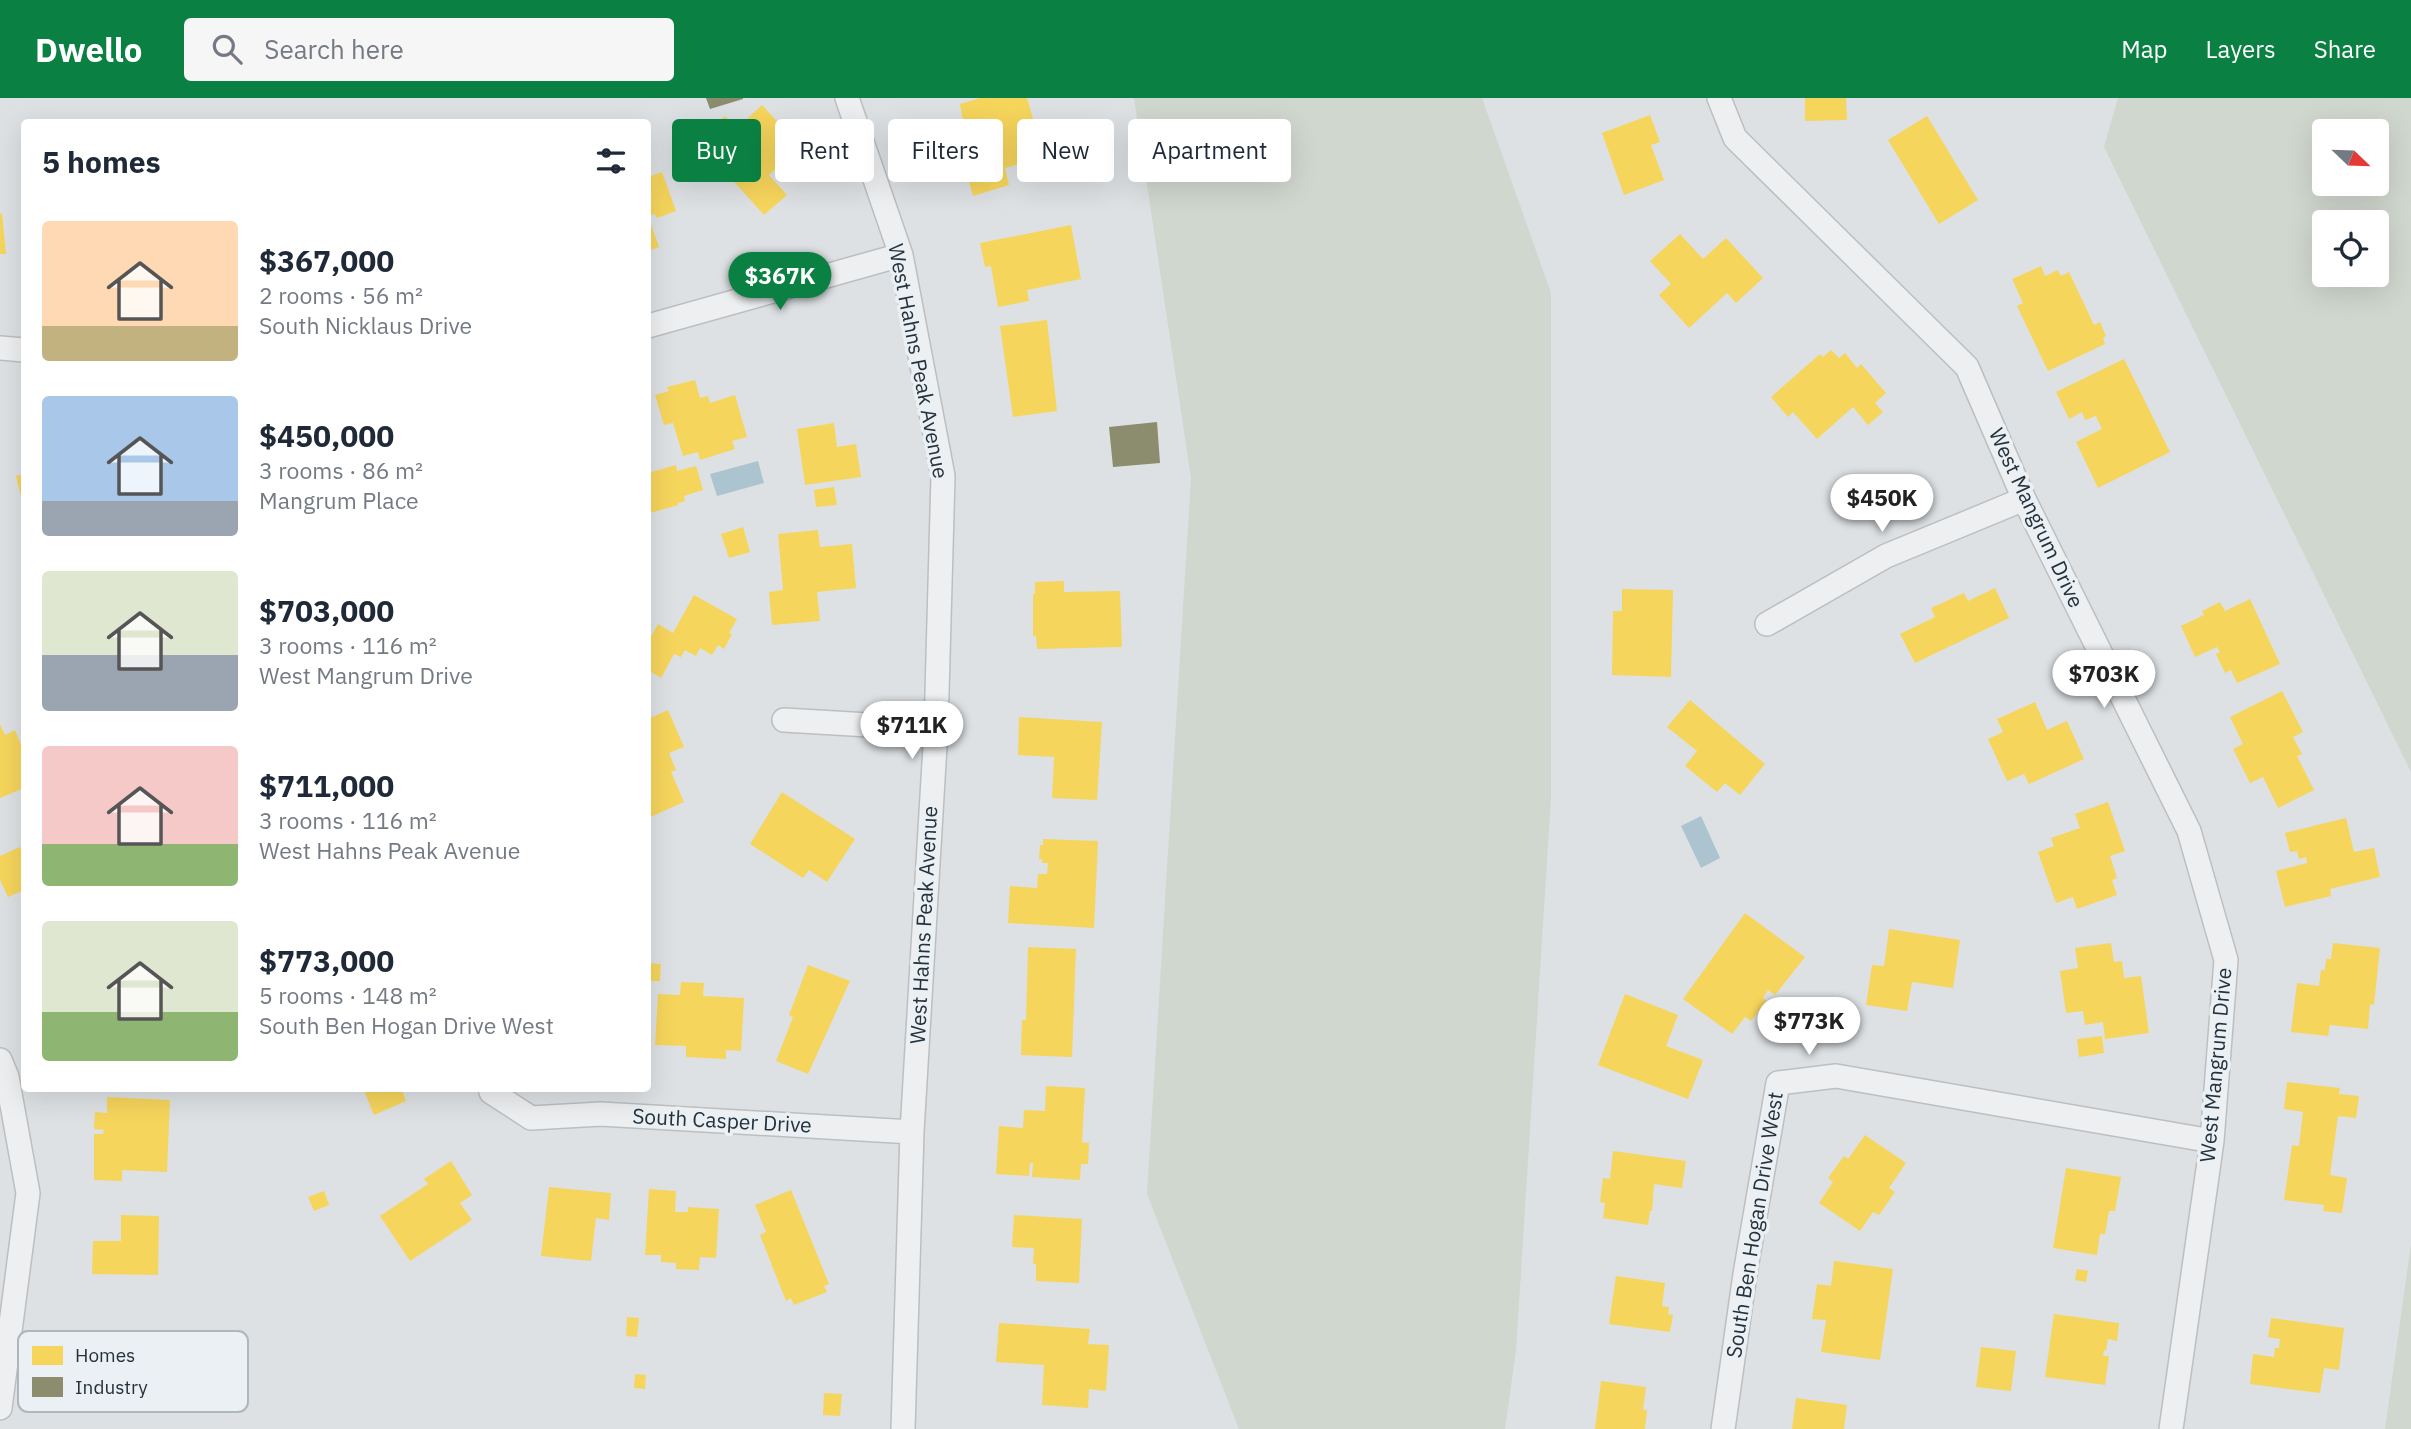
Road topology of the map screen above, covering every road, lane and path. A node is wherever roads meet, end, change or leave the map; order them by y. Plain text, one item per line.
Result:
1 (847, 98) edge
2 (1719, 98) edge
3 (901, 255) junction
4 (651, 325) edge
5 (0, 348) edge
6 (21, 350) edge
7 (2024, 499) junction
8 (1767, 624) dead end
9 (785, 720) dead end
10 (936, 729) junction
11 (0, 1060) edge
12 (491, 1092) edge
13 (912, 1132) junction
14 (2212, 1142) junction
15 (0, 1408) edge
16 (903, 1429) edge
17 (1723, 1429) edge
18 (2171, 1429) edge

1 - 3 street, West Hahns Peak Avenue
2 - 7 street, West Mangrum Drive
3 - 4 street
3 - 10 street, West Hahns Peak Avenue
5 - 6 street
7 - 8 street
7 - 14 street, West Mangrum Drive
9 - 10 street
10 - 13 street, West Hahns Peak Avenue
11 - 15 street
12 - 13 street, South Casper Drive
13 - 16 street, West Hahns Peak Avenue
14 - 17 street, South Ben Hogan Drive West
14 - 18 street, West Mangrum Drive

